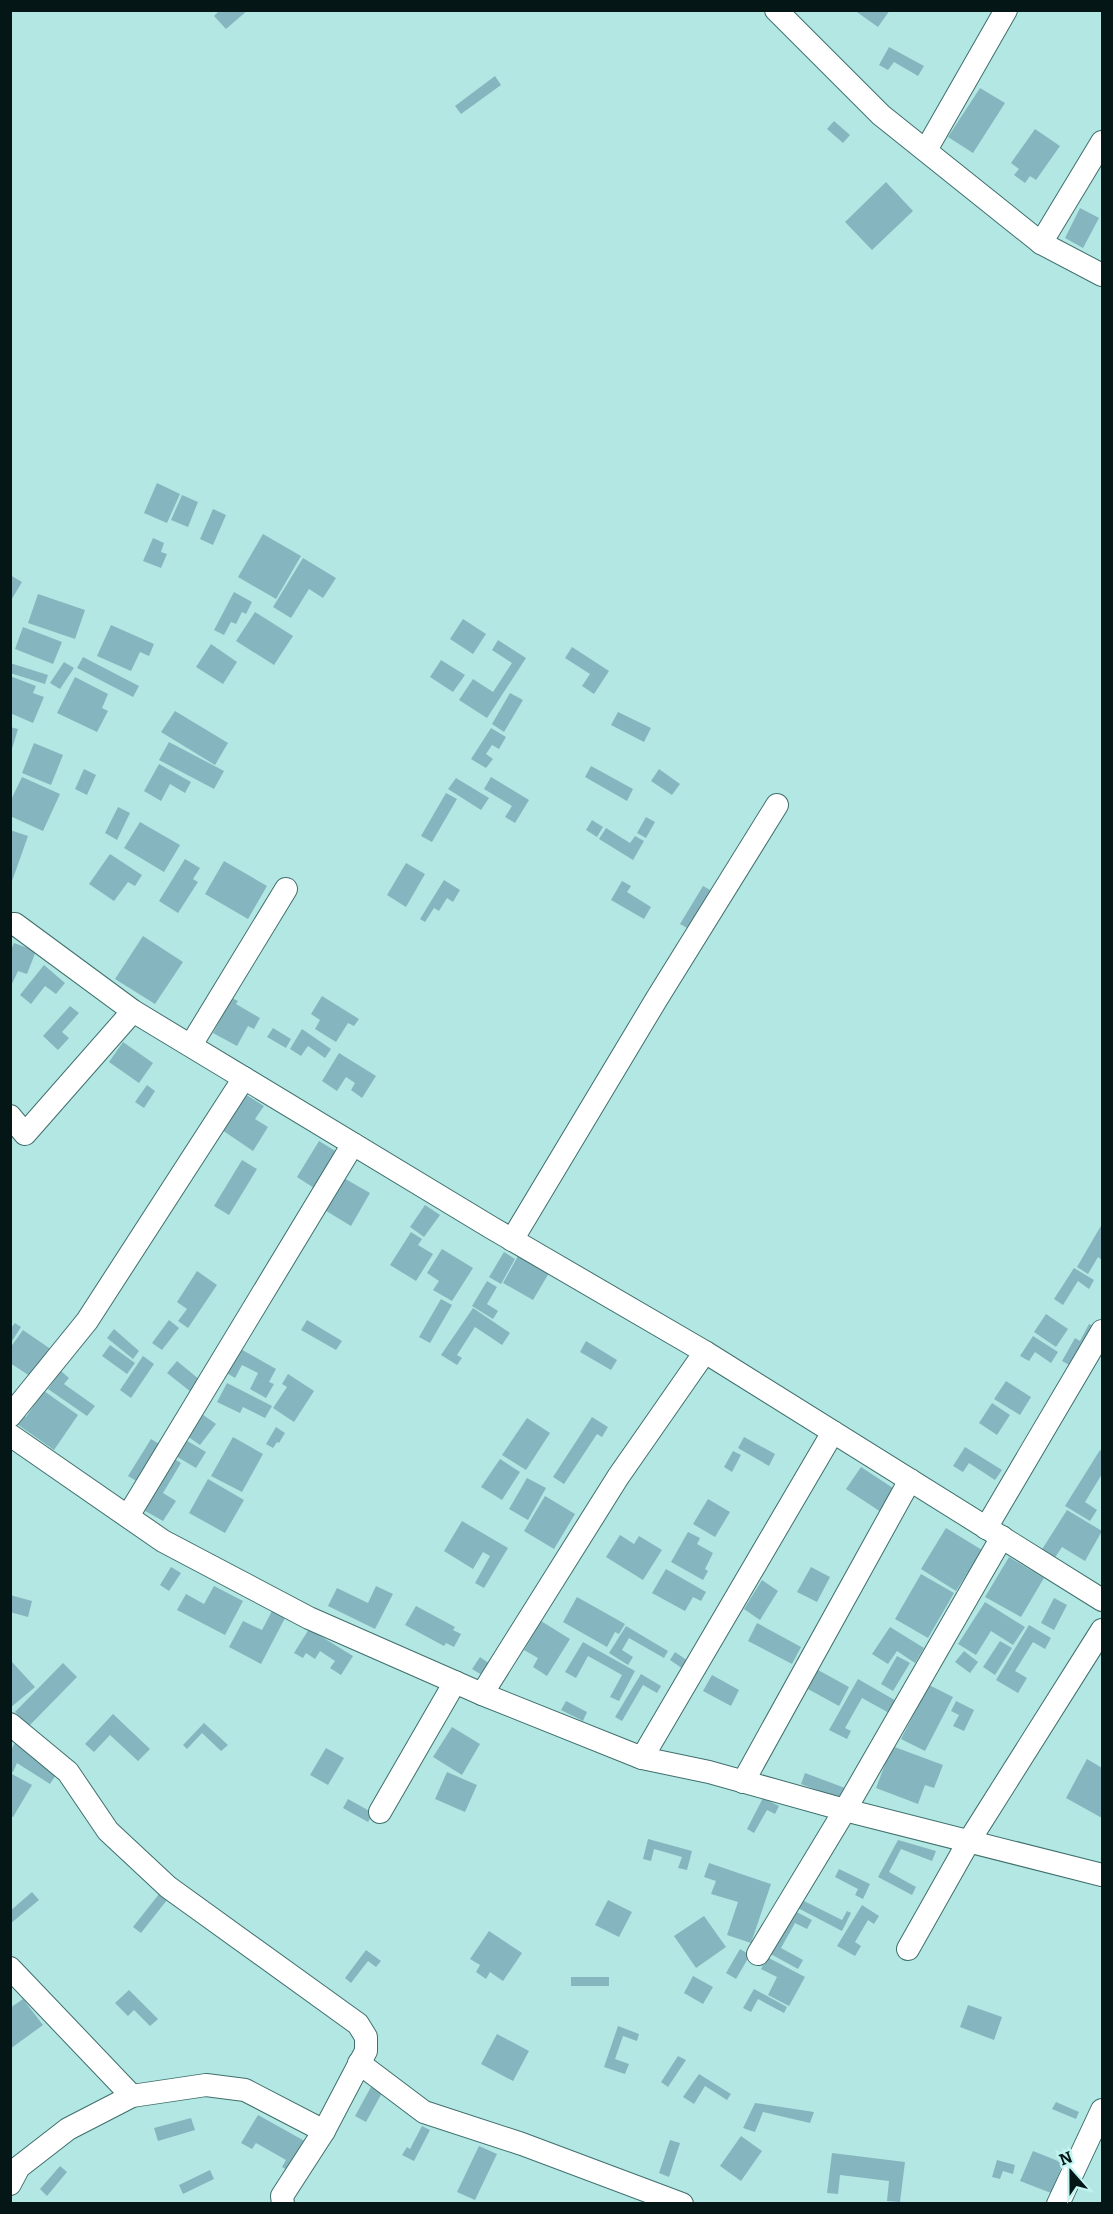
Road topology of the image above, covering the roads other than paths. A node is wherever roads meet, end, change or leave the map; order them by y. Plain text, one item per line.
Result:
1 (776, 10) edge
2 (1006, 10) edge
3 (1102, 142) edge
4 (926, 150) junction
5 (1041, 243) junction
6 (1102, 275) edge
7 (777, 805) dead end
8 (286, 889) dead end
9 (10, 924) edge
10 (133, 1011) junction
11 (191, 1045) junction
12 (244, 1078) junction
13 (10, 1116) edge
14 (353, 1144) junction
15 (512, 1240) junction
16 (1102, 1331) edge
17 (705, 1352) junction
18 (10, 1416) edge
19 (833, 1432) junction
20 (10, 1435) edge
21 (910, 1480) junction
22 (128, 1516) junction
23 (994, 1532) junction
24 (1102, 1600) edge
25 (1102, 1630) edge
26 (455, 1682) junction
27 (482, 1694) junction
28 (10, 1724) edge
29 (642, 1758) junction
30 (743, 1782) junction
31 (845, 1810) junction
32 (380, 1812) dead end
33 (969, 1841) junction
34 (1102, 1875) edge
35 (908, 1948) dead end
36 (758, 1953) dead end
37 (10, 1968) edge
38 (359, 2063) junction
39 (132, 2096) junction
40 (1102, 2110) edge
41 (324, 2131) junction
42 (13, 2170) edge
43 (283, 2204) edge
44 (682, 2204) edge
45 (1058, 2204) edge

1 - 4 street
2 - 4 street
3 - 5 street
4 - 5 street
5 - 6 street
7 - 15 street
8 - 11 street
9 - 10 street
10 - 11 street
10 - 13 street
11 - 12 street
12 - 14 street
12 - 18 street
14 - 15 street
14 - 22 street
15 - 17 street
16 - 23 street
17 - 19 street
17 - 27 street
19 - 21 street
19 - 29 street
20 - 22 street
21 - 23 street
21 - 30 street
22 - 26 street
23 - 24 street
23 - 31 street
25 - 33 street
26 - 27 street
26 - 32 street
27 - 29 street
28 - 38 street
29 - 30 street
30 - 31 street
31 - 33 street
31 - 36 street
33 - 34 street
33 - 35 street
37 - 39 street
38 - 41 street
38 - 44 street
39 - 41 street
39 - 42 street
40 - 45 street
41 - 43 street

